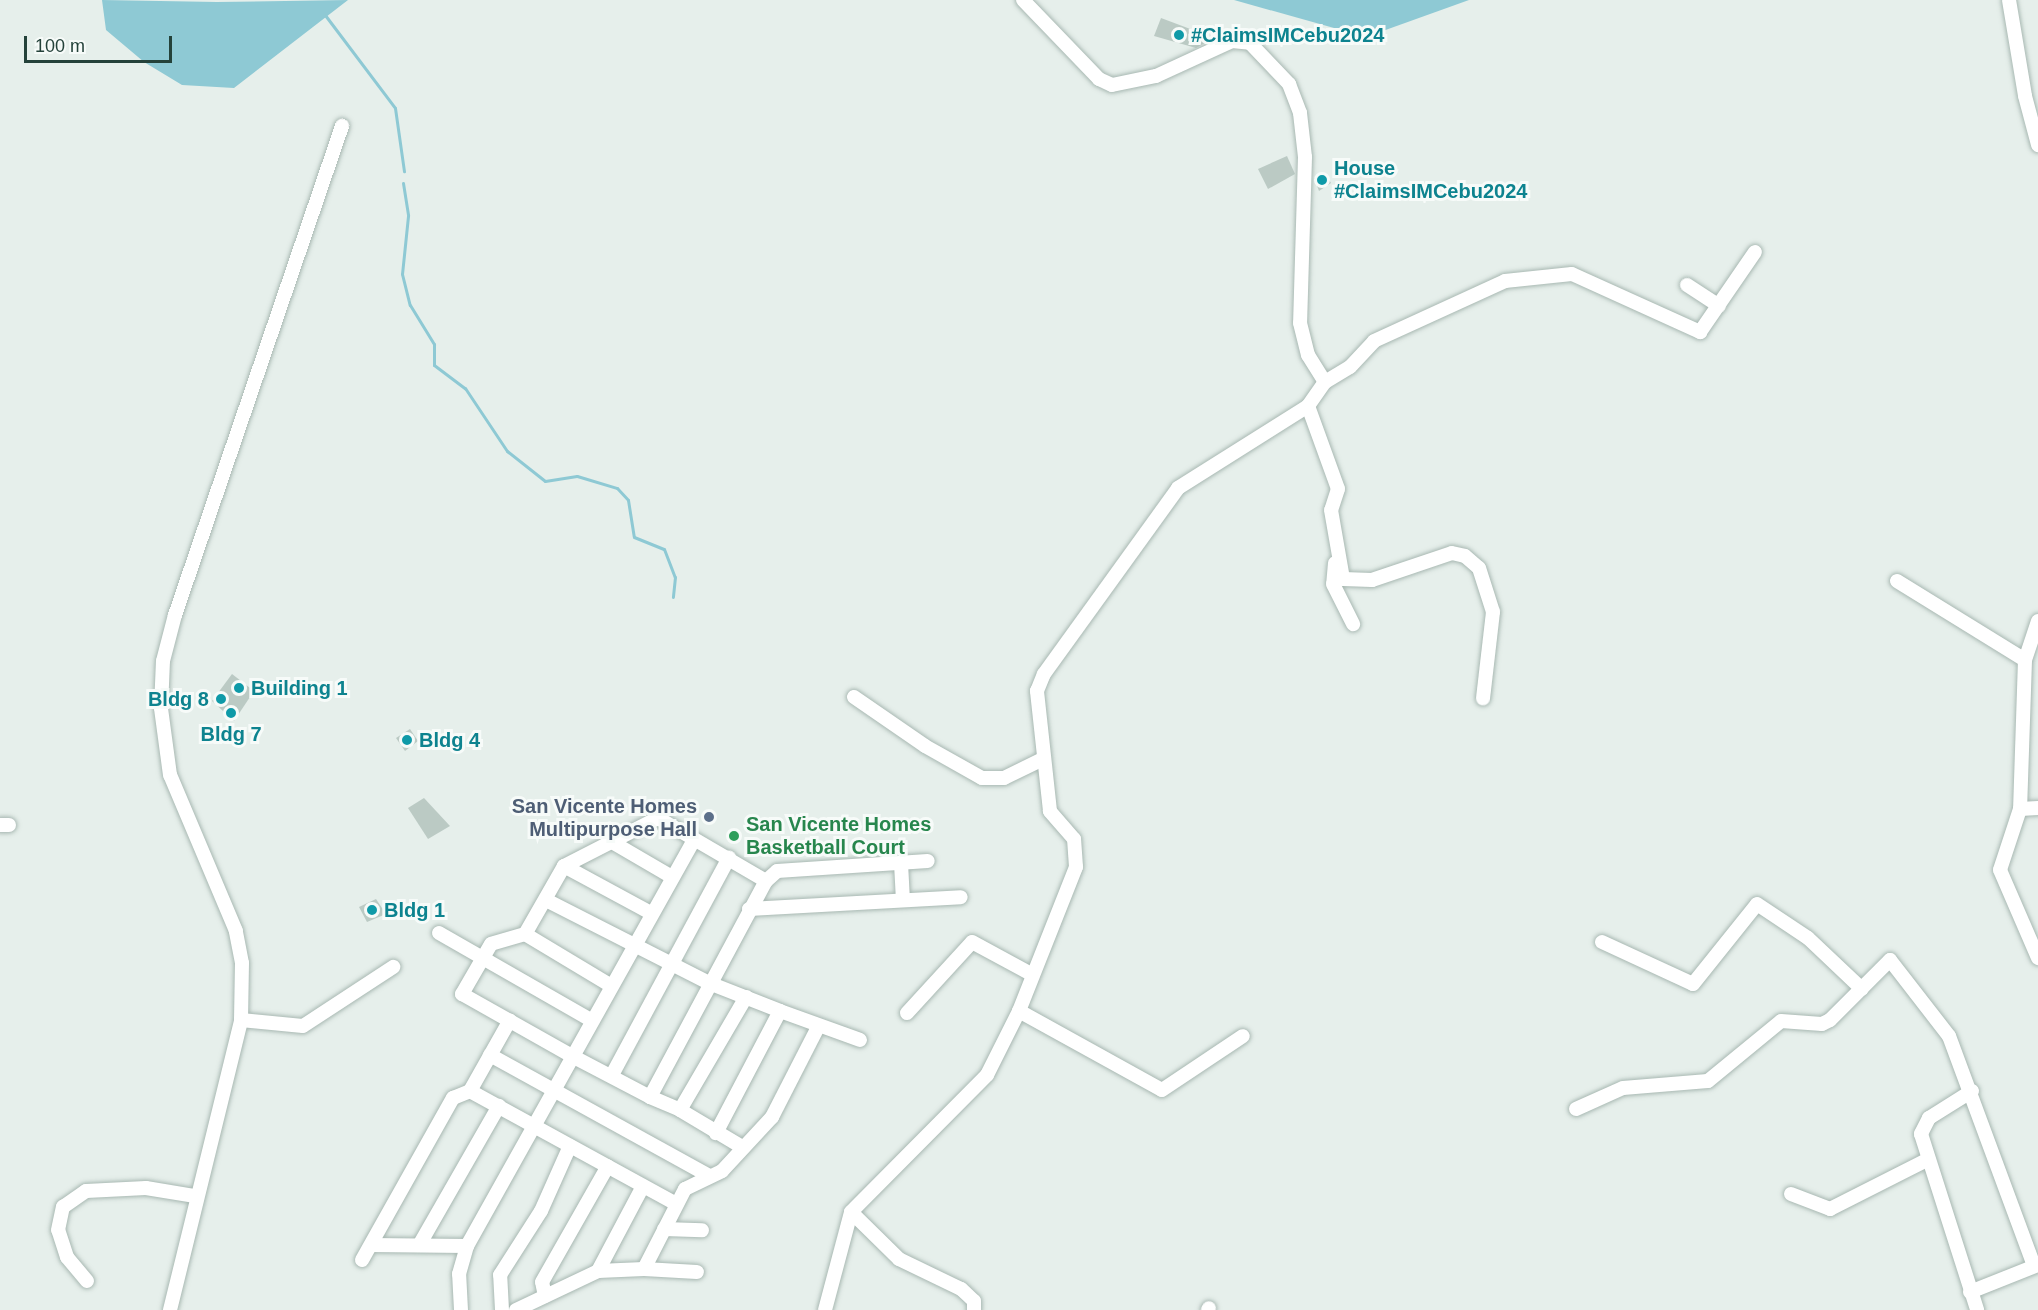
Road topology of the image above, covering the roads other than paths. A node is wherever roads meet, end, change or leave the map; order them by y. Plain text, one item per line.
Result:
1 (1023, 0) edge
2 (2009, 0) edge
3 (342, 126) dead end
4 (2038, 145) edge
5 (1755, 252) dead end
6 (1687, 285) dead end
7 (1719, 306) junction
8 (1325, 382) junction
9 (1308, 406) junction
10 (1338, 559) junction
11 (1897, 581) dead end
12 (2038, 621) edge
13 (1353, 624) dead end
14 (2025, 660) junction
15 (854, 697) dead end
16 (1484, 698) dead end
17 (1043, 759) junction
18 (2038, 808) edge
19 (2020, 809) junction
20 (694, 840) junction
21 (612, 842) junction
22 (729, 858) junction
23 (928, 861) dead end
24 (901, 863) junction
25 (564, 866) junction
26 (672, 877) junction
27 (766, 881) junction
28 (961, 897) dead end
29 (546, 900) junction
30 (903, 900) junction
31 (749, 909) junction
32 (651, 913) junction
33 (439, 933) dead end
34 (525, 934) junction
35 (1602, 942) dead end
36 (633, 946) junction
37 (483, 958) junction
38 (2038, 958) edge
39 (671, 964) junction
40 (393, 967) dead end
41 (1031, 975) junction
42 (709, 983) junction
43 (610, 985) junction
44 (1862, 989) junction
45 (746, 997) junction
46 (780, 1011) junction
47 (1019, 1011) junction
48 (907, 1013) dead end
49 (241, 1020) junction
50 (510, 1020) junction
51 (591, 1020) junction
52 (818, 1027) junction
53 (1243, 1036) dead end
54 (861, 1040) dead end
55 (490, 1054) junction
56 (572, 1056) junction
57 (612, 1075) junction
58 (470, 1091) junction
59 (1972, 1091) junction
60 (552, 1092) junction
61 (650, 1097) junction
62 (499, 1106) junction
63 (1576, 1109) dead end
64 (680, 1110) junction
65 (533, 1126) junction
66 (716, 1133) junction
67 (570, 1146) junction
68 (742, 1147) junction
69 (1927, 1160) junction
70 (608, 1166) junction
71 (707, 1175) junction
72 (643, 1186) junction
73 (1791, 1194) dead end
74 (195, 1196) junction
75 (676, 1204) junction
76 (851, 1212) junction
77 (664, 1229) junction
78 (702, 1230) dead end
79 (421, 1242) junction
80 (371, 1245) junction
81 (466, 1246) junction
82 (362, 1260) dead end
83 (2036, 1266) edge
84 (644, 1269) junction
85 (598, 1271) junction
86 (697, 1272) dead end
87 (87, 1281) dead end
88 (1970, 1292) junction
89 (546, 1296) junction
90 (170, 1310) edge
91 (461, 1310) edge
92 (502, 1310) edge
93 (516, 1310) edge
94 (825, 1310) edge
95 (975, 1310) edge
96 (1977, 1310) edge

1 - 8 street
2 - 4 street
3 - 49 street
5 - 7 street
6 - 7 street
7 - 8 street
8 - 9 street
9 - 10 street
9 - 17 street
10 - 13 street
10 - 16 street
11 - 14 street
12 - 14 street
14 - 19 street
15 - 17 street
17 - 41 street
18 - 19 street
19 - 38 street
20 - 21 street
20 - 22 street
20 - 26 street
21 - 25 street
21 - 26 street
22 - 27 street
22 - 39 street
23 - 24 street
24 - 27 street
24 - 30 street
25 - 29 street
25 - 32 street
26 - 32 street
27 - 31 street
28 - 30 street
29 - 34 street
29 - 36 street
30 - 31 street
31 - 42 street
32 - 36 street
33 - 37 street
34 - 37 street
34 - 43 street
35 - 44 street
36 - 39 street
36 - 43 street
37 - 50 street
37 - 51 street
39 - 42 street
39 - 57 street
40 - 49 street
41 - 47 street
41 - 48 street
42 - 45 street
42 - 61 street
43 - 51 street
44 - 59 street
44 - 63 street
45 - 46 street
45 - 64 street
46 - 52 street
46 - 66 street
47 - 53 street
47 - 76 street
49 - 74 street
50 - 55 street
50 - 56 street
51 - 56 street
52 - 54 street
52 - 68 street
55 - 58 street
55 - 60 street
56 - 57 street
56 - 60 street
57 - 61 street
58 - 62 street
58 - 80 street
59 - 69 street
59 - 83 street
60 - 65 street
60 - 71 street
61 - 64 street
62 - 65 street
62 - 79 street
64 - 66 street
65 - 67 street
65 - 81 street
66 - 68 street
67 - 70 street
67 - 92 street
68 - 71 street
69 - 73 street
69 - 88 street
70 - 72 street
70 - 89 street
71 - 75 street
72 - 75 street
72 - 85 street
74 - 87 street
74 - 90 street
75 - 77 street
76 - 94 street
76 - 95 street
77 - 78 street
77 - 84 street
79 - 80 street
79 - 81 street
80 - 82 street
81 - 91 street
83 - 88 street
84 - 85 street
84 - 86 street
85 - 89 street
88 - 96 street
89 - 93 street

